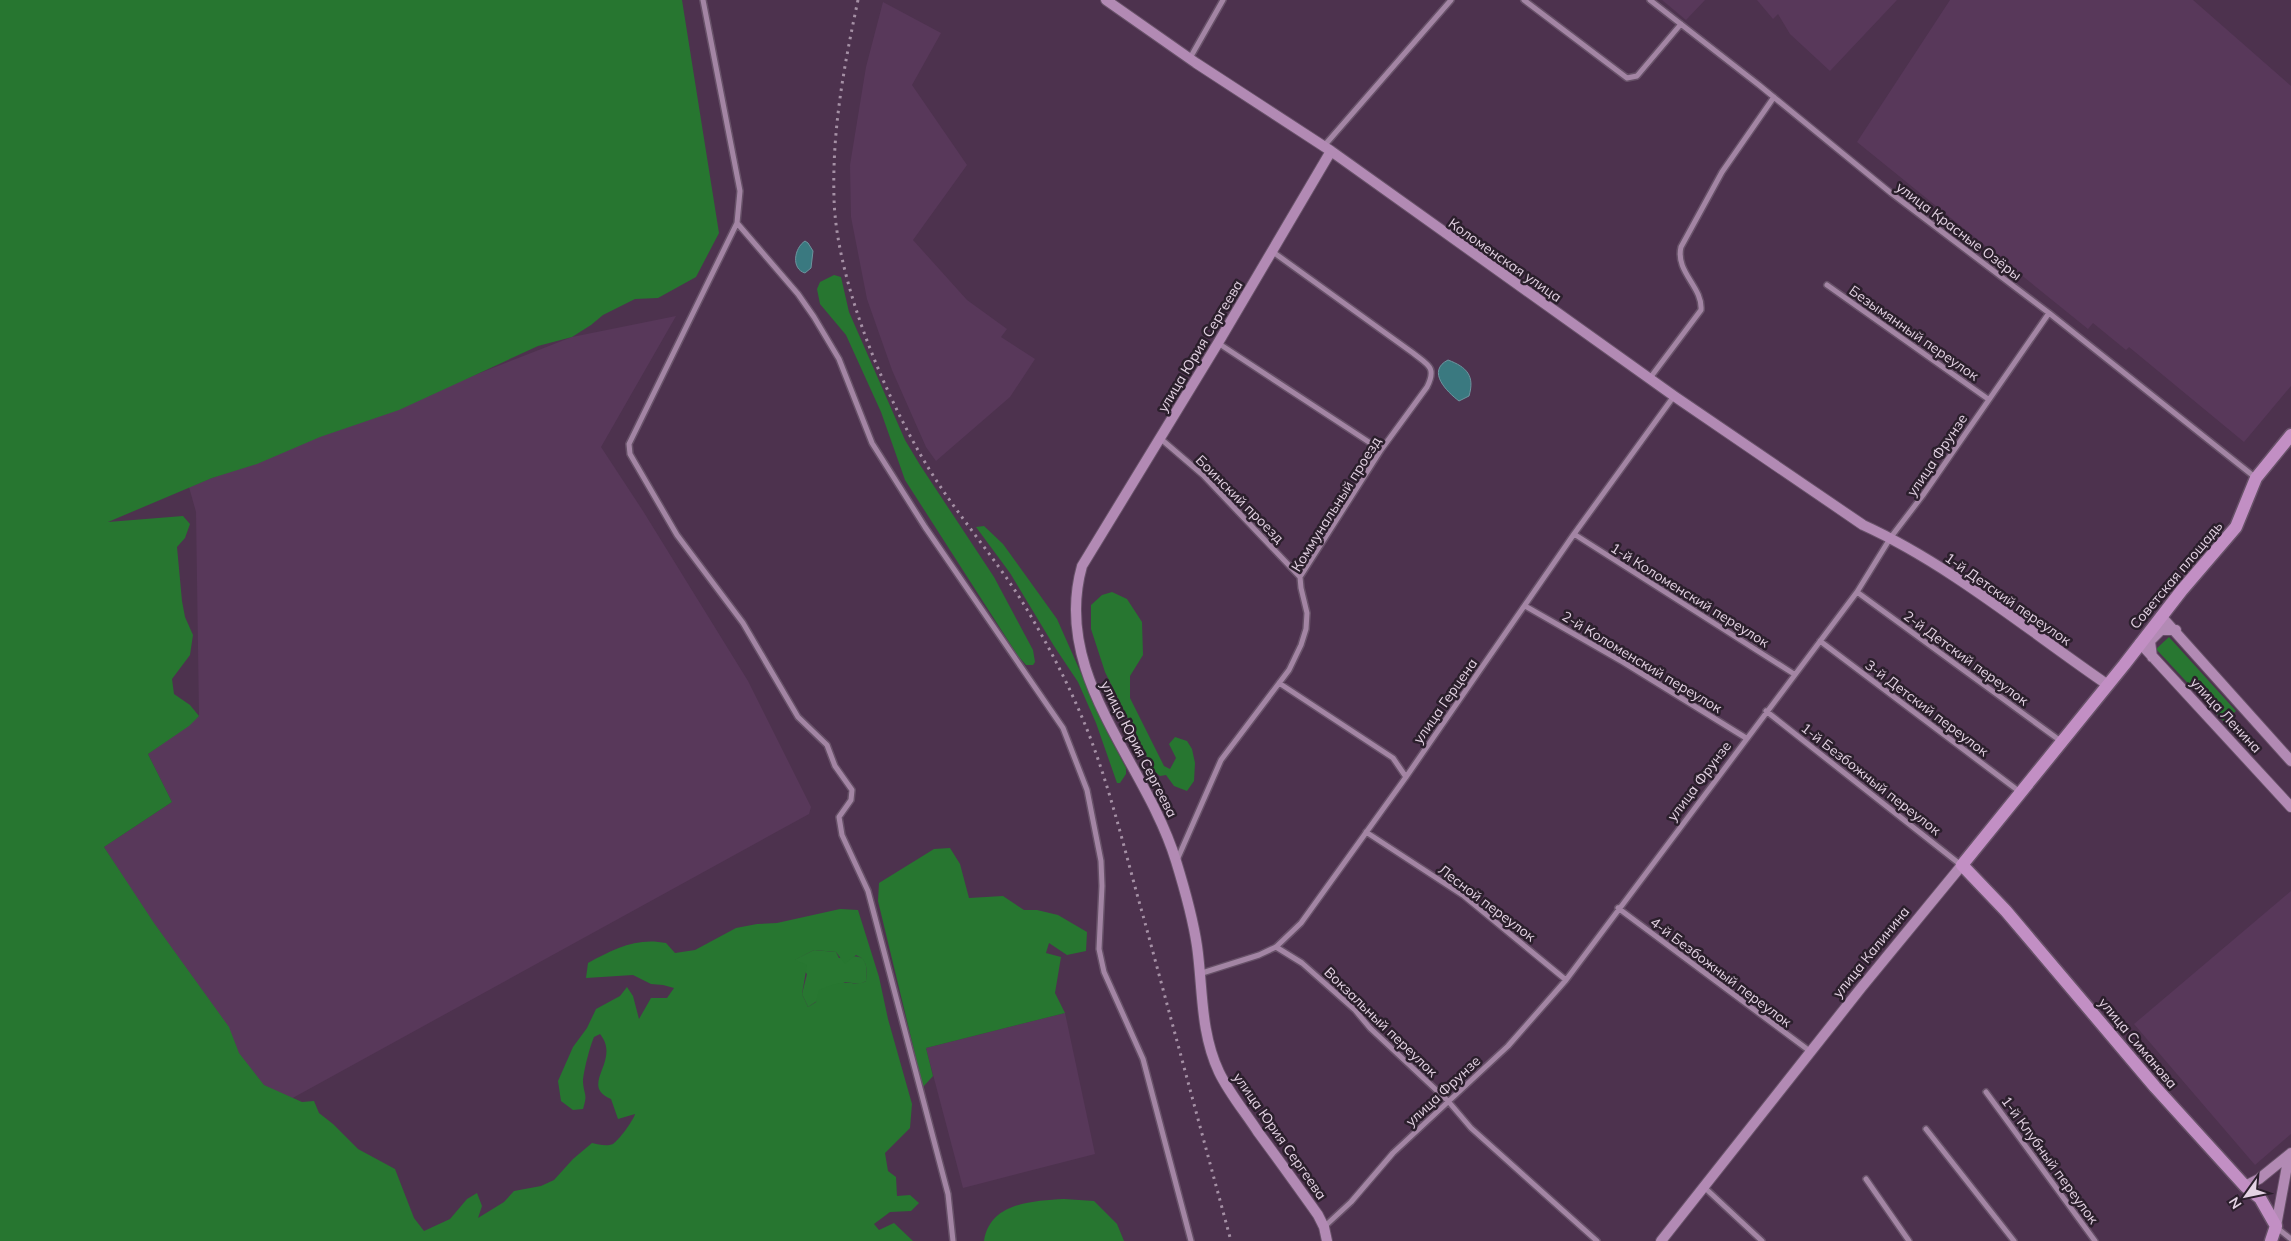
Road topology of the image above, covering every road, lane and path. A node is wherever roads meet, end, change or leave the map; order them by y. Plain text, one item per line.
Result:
1 (703, 0) edge
2 (1106, 0) edge
3 (1223, 0) edge
4 (1451, 0) edge
5 (1524, 0) edge
6 (1650, 0) edge
7 (1680, 24) junction
8 (1190, 59) junction
9 (1774, 97) junction
10 (1328, 149) junction
11 (737, 223) junction
12 (1273, 252) junction
13 (1827, 285) dead end
14 (2049, 313) junction
15 (1218, 343) junction
16 (1650, 379) junction
17 (1674, 396) junction
18 (1988, 399) junction
19 (2291, 435) edge
20 (1160, 439) junction
21 (1381, 450) junction
22 (2256, 478) junction
23 (1574, 534) junction
24 (1891, 537) junction
25 (1300, 577) junction
26 (1857, 592) junction
27 (1525, 606) junction
28 (2161, 616) junction
29 (2176, 630) junction
30 (1820, 641) junction
31 (2140, 643) junction
32 (2152, 657) junction
33 (1794, 674) junction
34 (1279, 683) junction
35 (2108, 684) junction
36 (1766, 711) junction
37 (1746, 738) junction
38 (2062, 742) junction
39 (2291, 761) edge
40 (1406, 777) junction
41 (2020, 792) junction
42 (2291, 807) edge
43 (1366, 832) junction
44 (1176, 861) junction
45 (1962, 865) junction
46 (1618, 908) junction
47 (1276, 947) junction
48 (1198, 974) junction
49 (1566, 980) junction
50 (1812, 1053) junction
51 (1986, 1092) dead end
52 (1448, 1102) junction
53 (1926, 1130) dead end
54 (2291, 1153) edge
55 (1866, 1179) dead end
56 (1704, 1186) junction
57 (2245, 1186) junction
58 (2276, 1226) junction
59 (1324, 1227) junction
60 (1760, 1239) edge
61 (2291, 1239) edge
62 (953, 1241) edge
63 (1191, 1241) edge
64 (1327, 1241) edge
65 (1597, 1241) edge
66 (1661, 1241) edge
67 (1909, 1241) edge
68 (2014, 1241) edge
69 (2095, 1241) edge
70 (2271, 1241) edge

1 - 11 street
2 - 8 main road, Коломенская улица
3 - 8 street
4 - 10 street, улица Юрия Сергеева
5 - 7 street
6 - 7 street, улица Красные Озёры
7 - 9 street, улица Красные Озёры
8 - 10 main road, Коломенская улица
9 - 14 street, улица Красные Озёры
9 - 16 street
10 - 12 main road, улица Юрия Сергеева
10 - 16 main road, Коломенская улица
11 - 62 street
11 - 63 street
12 - 15 main road, улица Юрия Сергеева
12 - 21 street, Коммунальный проезд
13 - 18 street, Безымянный переулок
14 - 18 street, улица Фрунзе
14 - 22 street, улица Красные Озёры
15 - 20 main road, улица Юрия Сергеева
15 - 21 street
16 - 17 main road, Коломенская улица
17 - 23 street, улица Герцена
17 - 24 main road, Коломенская улица
18 - 24 street, улица Фрунзе
19 - 22 main road
20 - 25 street, Боинский проезд
20 - 44 main road, улица Юрия Сергеева
21 - 25 street, Коммунальный проезд
22 - 28 main road, Советская площадь
23 - 27 street, улица Герцена
23 - 33 street, 1-й Коломенский переулок
24 - 26 street, улица Фрунзе
24 - 35 main road, 1-й Детский переулок
25 - 34 street, Коммунальный проезд
26 - 30 street, улица Фрунзе
26 - 38 street, 2-й Детский переулок
27 - 37 street, 2-й Коломенский переулок
27 - 40 street, улица Герцена
28 - 29 main road, улица Ленина
28 - 31 main road, Советская площадь
29 - 32 main road
29 - 39 main road, улица Ленина
30 - 33 street, улица Фрунзе
30 - 41 street, 3-й Детский переулок
31 - 32 main road, улица Ленина
31 - 35 main road, Советская площадь
32 - 42 main road, улица Ленина
33 - 36 street, улица Фрунзе
34 - 40 street
34 - 44 street, Коммунальный проезд
35 - 38 main road, улица Калинина
36 - 37 street, улица Фрунзе
36 - 45 street, 1-й Безбожный переулок
37 - 46 street, улица Фрунзе
38 - 41 main road, улица Калинина
40 - 43 street, улица Герцена
41 - 45 main road, улица Калинина
43 - 47 street, улица Герцена
43 - 49 street, Лесной переулок
44 - 48 main road, улица Юрия Сергеева
45 - 50 main road, улица Калинина
45 - 57 main road, улица Симанова
46 - 49 street, улица Фрунзе
46 - 50 street, 4-й Безбожный переулок
47 - 48 street, улица Герцена
47 - 52 street, Вокзальный переулок
48 - 59 main road, улица Юрия Сергеева
49 - 52 street, улица Фрунзе
50 - 56 main road, улица Калинина
51 - 69 street, 1-й Клубный переулок
52 - 59 street, улица Фрунзе
52 - 65 street, Вокзальный переулок
53 - 68 street
54 - 57 main road
54 - 58 main road
55 - 67 street
56 - 60 street
56 - 66 main road, улица Калинина
57 - 58 main road, улица Симанова
58 - 61 street, улица Симанова
58 - 70 main road
59 - 64 main road, улица Юрия Сергеева

